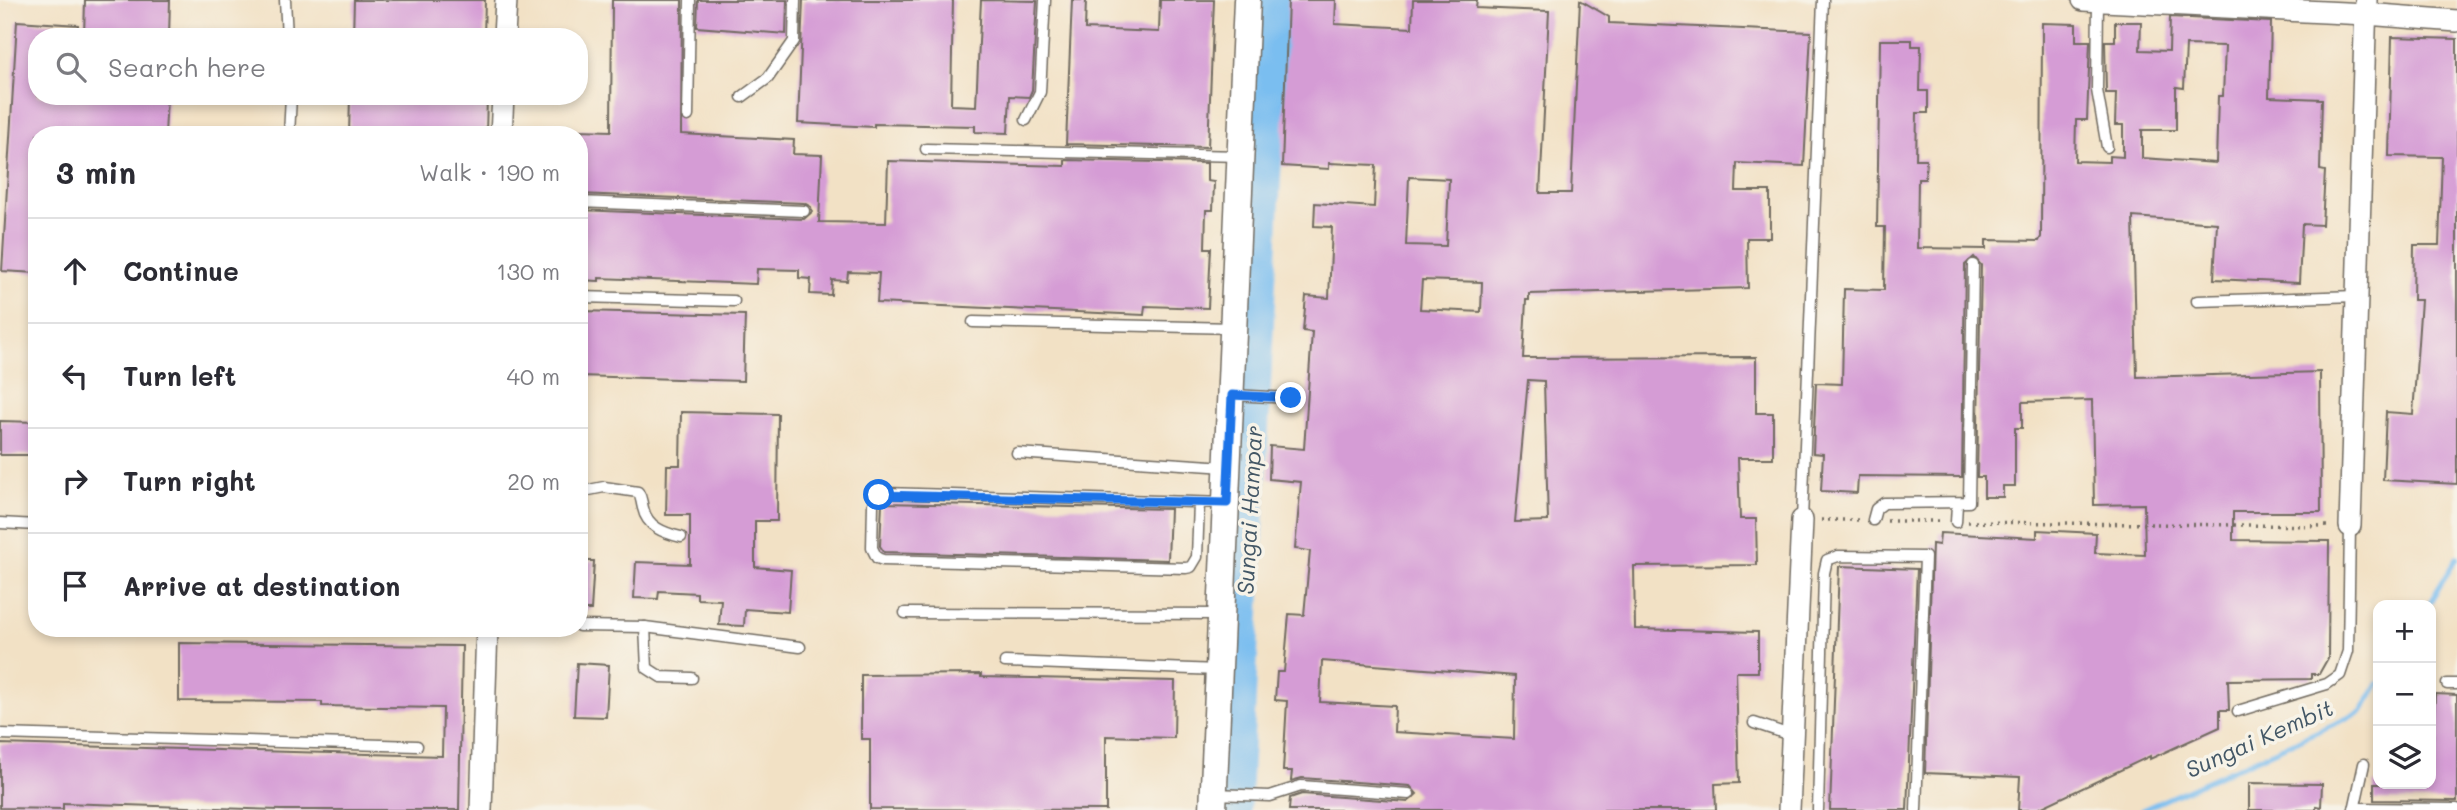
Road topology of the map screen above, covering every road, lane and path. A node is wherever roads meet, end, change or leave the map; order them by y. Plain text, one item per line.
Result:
1 (285, 0) edge
2 (506, 0) edge
3 (690, 0) edge
4 (795, 0) edge
5 (1045, 0) edge
6 (1247, 0) edge
7 (1823, 0) edge
8 (2083, 0) edge
9 (2098, 1) edge
10 (2240, 4) edge
11 (2366, 7) edge
12 (2457, 21) edge
13 (287, 28) edge
14 (504, 28) edge
15 (742, 97) dead end
16 (290, 105) edge
17 (503, 105) edge
18 (688, 116) dead end
19 (1026, 120) dead end
20 (289, 126) edge
21 (501, 126) edge
22 (2107, 148) dead end
23 (926, 149) dead end
24 (1241, 156) junction
25 (588, 202) edge
26 (804, 211) dead end
27 (1973, 265) dead end
28 (2357, 296) junction
29 (588, 297) edge
30 (734, 301) dead end
31 (2197, 301) dead end
32 (972, 322) dead end
33 (1234, 328) junction
34 (1237, 395) junction
35 (1291, 398) dead end
36 (1017, 453) dead end
37 (1228, 467) junction
38 (588, 490) edge
39 (1199, 503) junction
40 (1227, 503) junction
41 (1957, 504) junction
42 (1802, 520) junction
43 (1873, 520) junction
44 (1956, 522) junction
45 (0, 523) edge
46 (28, 525) edge
47 (2350, 526) junction
48 (681, 537) dead end
49 (905, 613) dead end
50 (1223, 614) junction
51 (588, 626) edge
52 (645, 627) junction
53 (487, 637) edge
54 (800, 646) dead end
55 (1005, 662) dead end
56 (1221, 670) junction
57 (692, 678) dead end
58 (2238, 712) dead end
59 (1754, 723) dead end
60 (0, 734) edge
61 (1793, 736) junction
62 (416, 746) dead end
63 (2364, 764) dead end
64 (1409, 794) dead end
65 (1216, 799) edge
66 (2354, 809) edge
67 (2457, 809) edge
68 (481, 810) edge
69 (1789, 810) edge
70 (1818, 810) edge
71 (1916, 810) edge

1 - 13 lane
2 - 14 street
3 - 18 lane
4 - 15 lane
5 - 19 lane
6 - 24 street
7 - 42 lane
8 - 9 street
9 - 10 street
9 - 22 lane
10 - 11 street
11 - 12 street
11 - 28 street
16 - 20 lane
17 - 21 street
23 - 24 lane
24 - 33 street
25 - 26 lane
27 - 41 lane
28 - 31 lane
28 - 47 street
29 - 30 lane
32 - 33 lane
33 - 34 street
34 - 35 lane
34 - 37 street
36 - 37 lane
37 - 40 street
38 - 48 lane
39 - 39 lane
39 - 40 lane
40 - 50 street
41 - 43 lane
41 - 44 lane
42 - 43 path
42 - 61 street
43 - 44 path
44 - 47 path
45 - 46 lane
47 - 58 lane
49 - 50 lane
50 - 56 street
51 - 52 lane
52 - 54 lane
52 - 57 lane
53 - 68 street
55 - 56 lane
56 - 65 street
59 - 61 lane
60 - 62 lane
61 - 69 street
63 - 66 lane
64 - 65 lane
66 - 67 lane
70 - 71 lane

